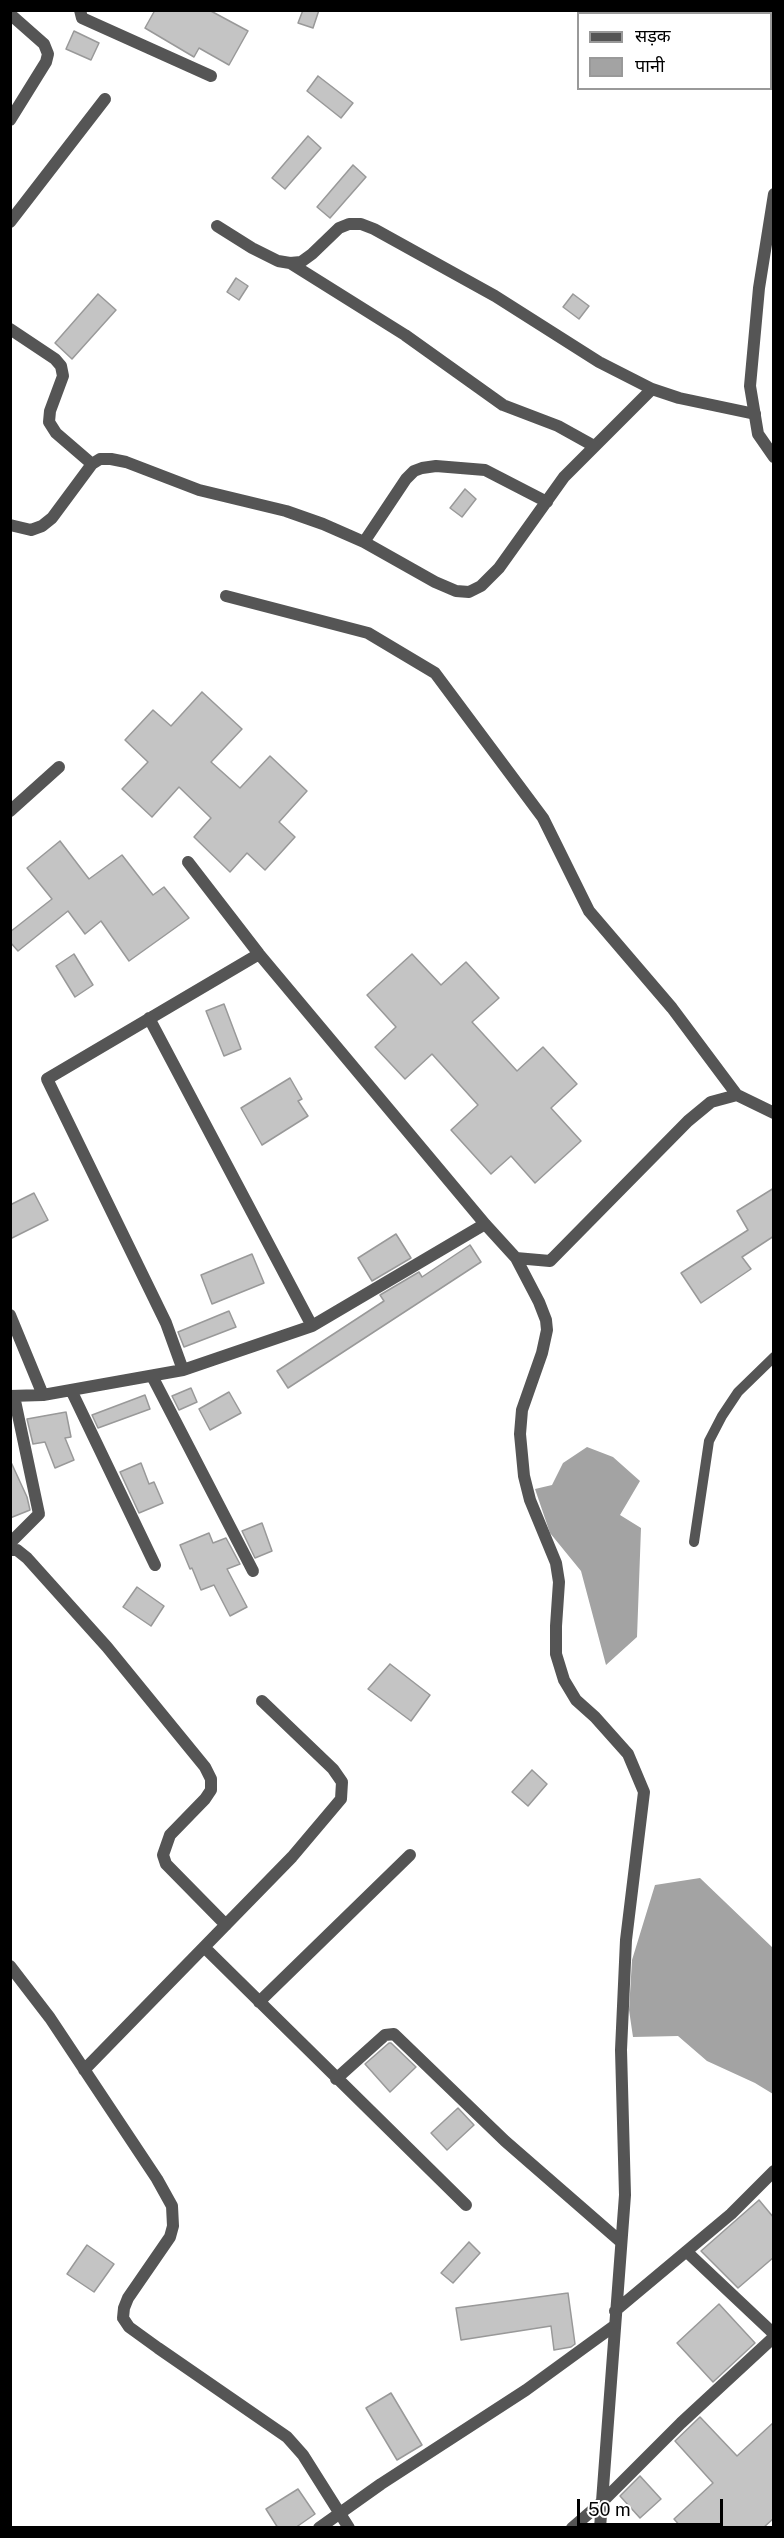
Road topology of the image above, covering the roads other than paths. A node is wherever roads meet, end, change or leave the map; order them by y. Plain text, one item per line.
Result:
1 (80, 10) edge
2 (10, 14) edge
3 (211, 76) dead end
4 (105, 99) dead end
5 (10, 120) edge
6 (774, 194) edge
7 (10, 222) edge
8 (217, 226) dead end
9 (290, 263) junction
10 (10, 329) edge
11 (652, 389) junction
12 (754, 414) junction
13 (594, 446) junction
14 (774, 457) edge
15 (92, 464) junction
16 (547, 502) junction
17 (10, 525) edge
18 (364, 542) junction
19 (226, 596) dead end
20 (59, 767) dead end
21 (10, 811) edge
22 (188, 862) dead end
23 (259, 954) junction
24 (149, 1018) junction
25 (737, 1095) junction
26 (774, 1113) edge
27 (485, 1224) junction
28 (516, 1258) junction
29 (10, 1315) edge
30 (312, 1326) junction
31 (774, 1357) edge
32 (183, 1370) junction
33 (152, 1376) junction
34 (71, 1390) junction
35 (43, 1395) junction
36 (12, 1396) edge
37 (694, 1542) dead end
38 (10, 1544) edge
39 (10, 1550) edge
40 (155, 1565) dead end
41 (253, 1571) dead end
42 (262, 1701) dead end
43 (410, 1855) dead end
44 (226, 1925) junction
45 (204, 1947) junction
46 (10, 1966) edge
47 (259, 2002) junction
48 (84, 2070) junction
49 (336, 2079) junction
50 (774, 2171) edge
51 (466, 2205) dead end
52 (621, 2242) junction
53 (687, 2252) junction
54 (615, 2311) junction
55 (614, 2326) junction
56 (774, 2336) edge
57 (602, 2502) junction
58 (341, 2512) junction
59 (319, 2528) edge
60 (349, 2528) edge
61 (572, 2528) edge
62 (600, 2528) edge

1 - 3 street
2 - 5 street
4 - 7 street
6 - 12 street
8 - 9 street
9 - 11 street
9 - 13 street
10 - 15 street
11 - 12 street
11 - 13 street
12 - 14 street
13 - 16 street
15 - 17 street
15 - 18 street
16 - 18 street
16 - 18 street
19 - 25 street
20 - 21 street
22 - 23 street
23 - 24 street
23 - 27 street
24 - 30 street
24 - 32 street
25 - 26 street
25 - 28 street
27 - 28 street
27 - 30 street
28 - 52 street
29 - 35 street
30 - 32 street
31 - 37 lane
32 - 33 street
33 - 34 street
33 - 41 street
34 - 35 street
34 - 40 street
35 - 36 street
36 - 38 street
39 - 44 street
42 - 44 street
43 - 47 street
44 - 45 street
45 - 47 street
45 - 48 street
46 - 48 street
47 - 49 street
48 - 58 street
49 - 51 street
49 - 52 street
50 - 53 street
52 - 54 street
53 - 54 street
53 - 56 street
54 - 55 street
55 - 57 street
55 - 58 street
56 - 57 street
57 - 61 street
57 - 62 street
58 - 59 street
58 - 60 street

